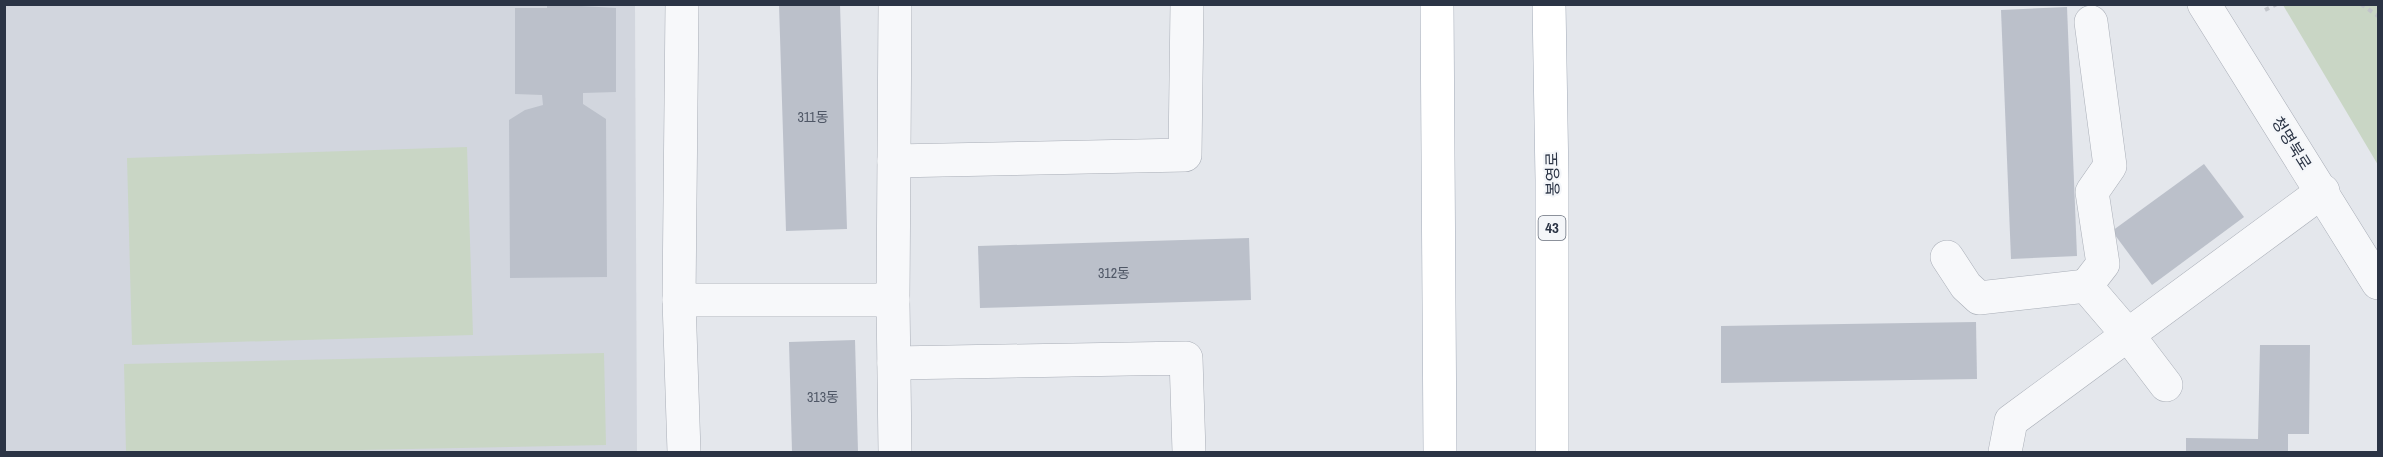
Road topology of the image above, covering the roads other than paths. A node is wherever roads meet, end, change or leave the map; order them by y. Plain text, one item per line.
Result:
1 (682, 4) edge
2 (895, 4) edge
3 (1187, 4) edge
4 (1437, 4) edge
5 (1549, 4) edge
6 (2204, 4) edge
7 (2091, 22) dead end
8 (894, 161) junction
9 (2322, 191) junction
10 (1947, 257) dead end
11 (2379, 283) edge
12 (2086, 286) junction
13 (679, 300) junction
14 (892, 300) junction
15 (2128, 334) junction
16 (894, 363) junction
17 (2166, 385) dead end
18 (684, 453) edge
19 (895, 453) edge
20 (1189, 453) edge
21 (1440, 453) edge
22 (1552, 453) edge
23 (2005, 453) edge

1 - 13 street
2 - 8 street
3 - 8 street
4 - 21 main road
5 - 22 main road, 봉영로 / 43
6 - 9 street, 청명북로
7 - 12 street
8 - 14 street
9 - 11 street, 청명북로
9 - 15 street
10 - 12 street
12 - 15 street
13 - 14 street
13 - 18 street
14 - 16 street
15 - 17 street
15 - 23 street
16 - 19 street
16 - 20 street

